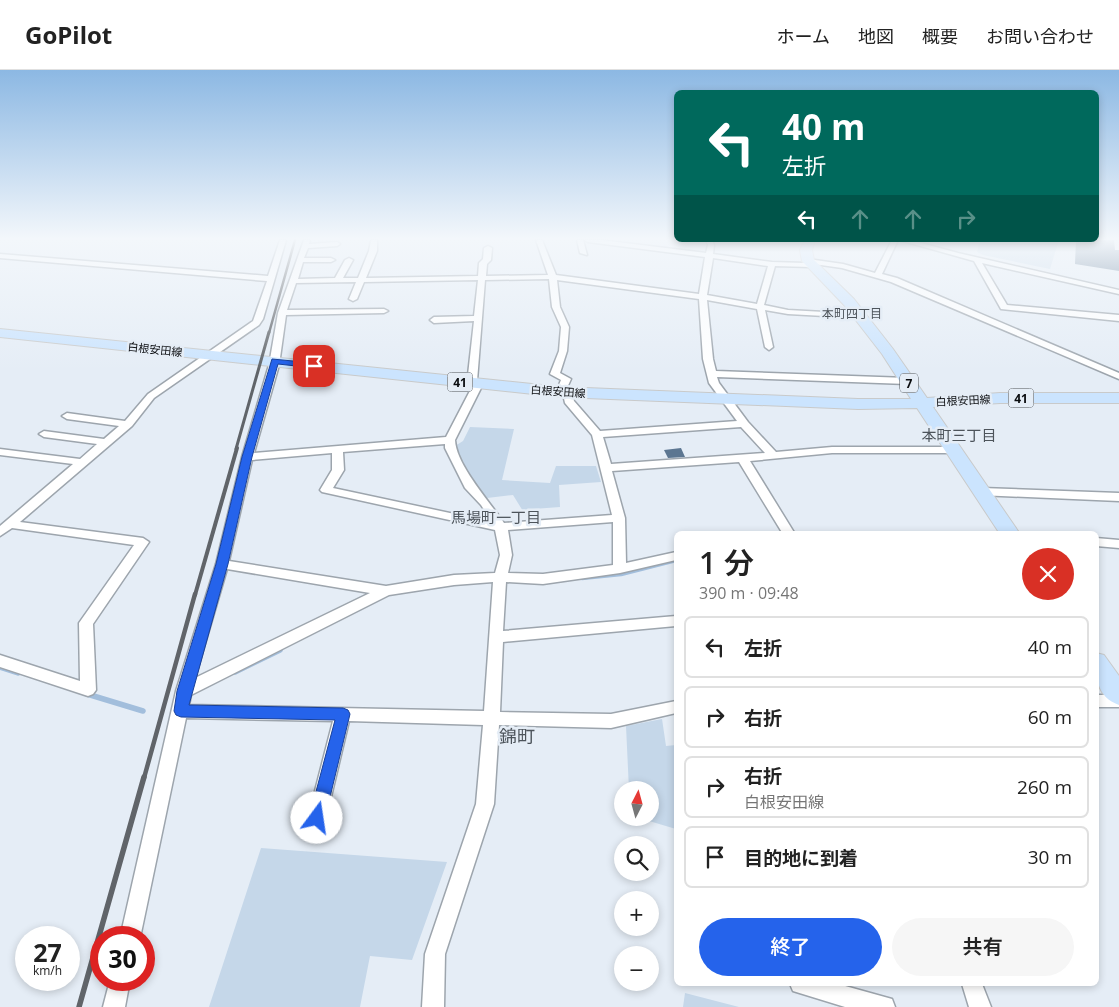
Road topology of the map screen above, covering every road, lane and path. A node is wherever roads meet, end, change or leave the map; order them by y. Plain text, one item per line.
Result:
1 (270, 284) edge
2 (292, 284) edge
3 (359, 284) edge
4 (481, 284) edge
5 (554, 284) edge
6 (609, 284) edge
7 (705, 284) edge
8 (766, 284) edge
9 (831, 284) edge
10 (899, 284) edge
11 (990, 284) edge
12 (1082, 284) edge
13 (1119, 292) edge
14 (703, 297) junction
15 (353, 299) dead end
16 (760, 306) junction
17 (384, 311) dead end
18 (282, 313) junction
19 (861, 316) junction
20 (478, 318) junction
21 (1119, 318) edge
22 (434, 320) dead end
23 (0, 333) edge
24 (769, 347) dead end
25 (209, 355) junction
26 (275, 361) junction
27 (712, 374) junction
28 (1119, 376) edge
29 (907, 381) junction
30 (475, 384) junction
31 (564, 392) junction
32 (1119, 398) edge
33 (723, 399) junction
34 (922, 403) junction
35 (67, 416) dead end
36 (128, 424) junction
37 (744, 424) junction
38 (44, 434) dead end
39 (597, 434) junction
40 (450, 440) junction
41 (105, 442) junction
42 (337, 448) junction
43 (954, 450) junction
44 (0, 452) edge
45 (772, 454) junction
46 (247, 457) junction
47 (742, 457) junction
48 (81, 462) junction
49 (606, 468) junction
50 (982, 492) junction
51 (1119, 497) edge
52 (619, 518) junction
53 (501, 527) junction
54 (4, 528) edge
55 (787, 531) edge
56 (1008, 531) edge
57 (1099, 542) edge
58 (1119, 544) edge
59 (674, 556) edge
60 (222, 564) junction
61 (620, 568) junction
62 (500, 577) junction
63 (386, 591) junction
64 (674, 624) edge
65 (495, 636) junction
66 (0, 662) edge
67 (1099, 666) edge
68 (184, 691) junction
69 (1119, 695) edge
70 (1099, 701) edge
71 (1119, 701) edge
72 (674, 707) edge
73 (181, 711) junction
74 (343, 714) junction
75 (492, 718) junction
76 (317, 818) dead end
77 (133, 926) edge
78 (807, 986) edge
79 (973, 986) edge
80 (118, 991) edge
81 (114, 1007) edge
82 (432, 1007) edge
83 (884, 1007) edge
84 (980, 1007) edge

1 - 25 street
2 - 18 street
3 - 15 street
4 - 20 street
5 - 31 street
6 - 14 street
7 - 14 street
8 - 16 street
9 - 19 main road, 7
10 - 28 street
11 - 21 street
12 - 13 street
14 - 16 street
14 - 27 street
16 - 19 street
16 - 24 street
17 - 18 street
18 - 26 street
19 - 29 main road, 7
20 - 22 street
20 - 30 street
23 - 25 main road, 白根安田線 / 41
25 - 26 main road, 白根安田線 / 41
25 - 36 street
26 - 30 main road, 白根安田線 / 41
26 - 46 street
27 - 29 street
27 - 33 street
29 - 34 main road, 7
30 - 31 main road, 白根安田線 / 41
30 - 40 street
31 - 33 main road, 白根安田線 / 41
31 - 39 street
32 - 34 main road, 白根安田線 / 41
33 - 34 main road, 白根安田線 / 41
33 - 37 street
34 - 43 main road, 7
35 - 36 street
36 - 41 street
37 - 39 street
37 - 45 street
38 - 41 street
39 - 49 street
40 - 42 street
40 - 53 street
41 - 48 street
42 - 46 street
42 - 53 street
43 - 45 street
43 - 50 main road, 7
44 - 48 street
45 - 47 street
46 - 60 street
47 - 49 street
47 - 55 street
48 - 54 street
49 - 52 street
50 - 51 street
50 - 56 main road, 7
52 - 53 street
52 - 61 street
53 - 62 street
54 - 66 street
57 - 58 street
59 - 61 street
60 - 63 street
60 - 68 street
61 - 62 street
62 - 63 street
62 - 65 street
63 - 68 street
64 - 65 street
65 - 75 street
67 - 69 main road
68 - 73 street
70 - 71 street
72 - 75 street
73 - 74 street
73 - 77 street
74 - 75 street
74 - 76 street
75 - 82 street
78 - 83 street
79 - 84 street
80 - 81 street

